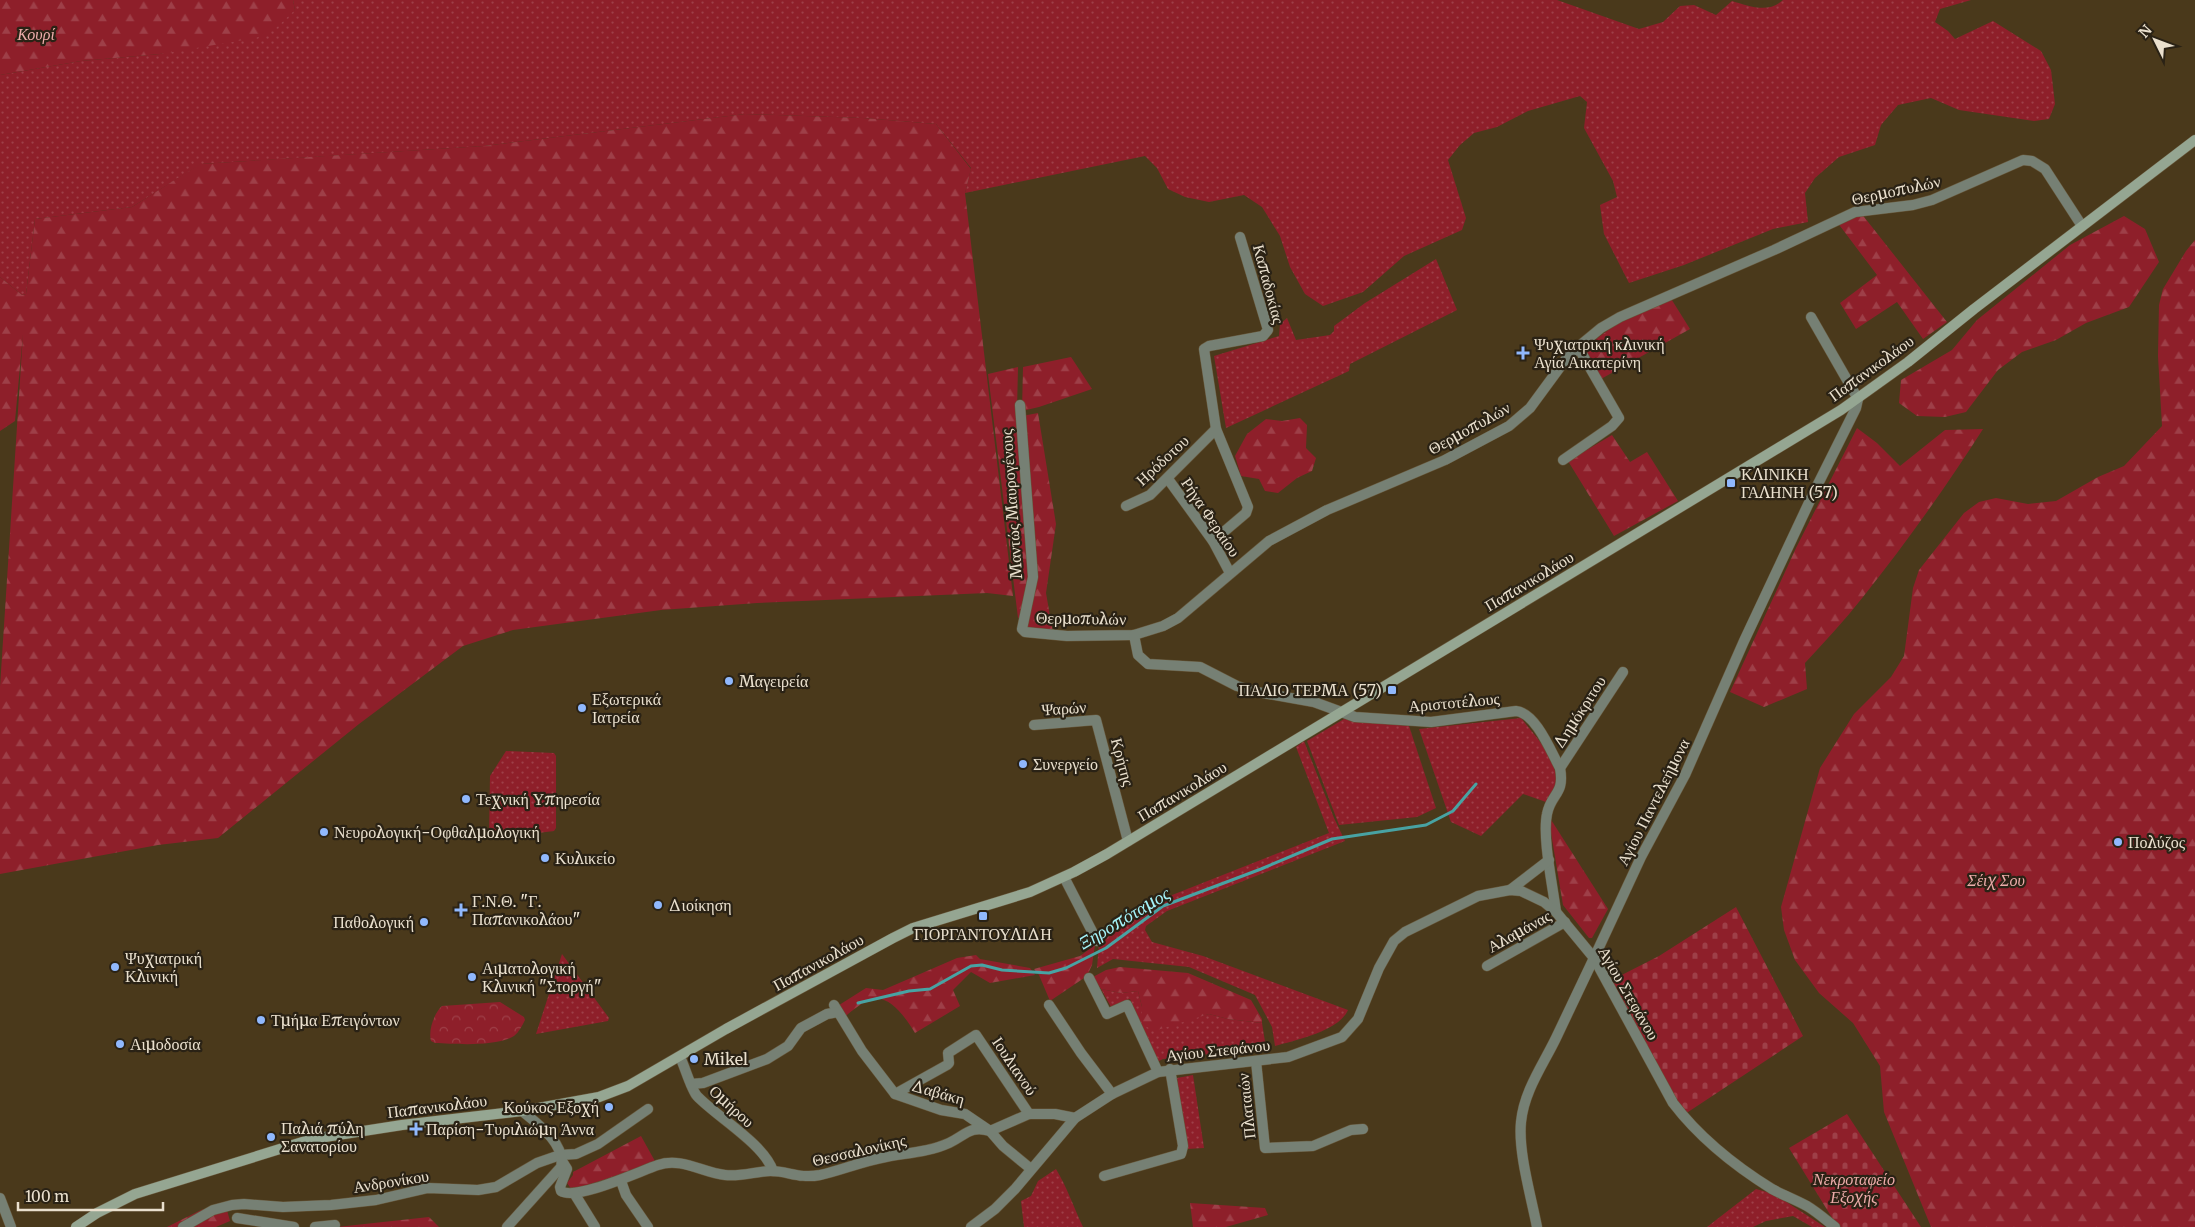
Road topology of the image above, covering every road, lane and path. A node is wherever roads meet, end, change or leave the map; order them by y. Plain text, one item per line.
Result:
1 (2195, 140) edge
2 (2082, 226) junction
3 (1240, 237) dead end
4 (1812, 317) dead end
5 (1578, 347) junction
6 (1858, 399) junction
7 (1020, 405) dead end
8 (1216, 429) junction
9 (1562, 460) dead end
10 (1168, 479) junction
11 (1126, 506) dead end
12 (1213, 541) junction
13 (1230, 573) junction
14 (1022, 630) joint
15 (1134, 635) junction
16 (1622, 672) dead end
17 (1340, 713) junction
18 (1096, 720) joint
19 (1034, 725) dead end
20 (1560, 768) junction
21 (1128, 841) junction
22 (1549, 860) junction
23 (1064, 877) junction
24 (1510, 890) junction
25 (1556, 912) junction
26 (1565, 922) junction
27 (1097, 940) dead end
28 (1594, 958) junction
29 (1487, 966) dead end
30 (1089, 978) dead end
31 (1049, 1005) dead end
32 (680, 1057) junction
33 (1256, 1061) junction
34 (1170, 1070) junction
35 (1158, 1072) junction
36 (691, 1084) junction
37 (895, 1094) junction
38 (1112, 1094) junction
39 (648, 1110) dead end
40 (522, 1111) junction
41 (1030, 1114) junction
42 (1075, 1118) junction
43 (1363, 1129) dead end
44 (990, 1131) junction
45 (561, 1158) junction
46 (1031, 1169) junction
47 (773, 1171) junction
48 (1104, 1176) dead end
49 (621, 1181) junction
50 (574, 1193) junction
51 (0, 1198) edge
52 (232, 1205) junction
53 (239, 1223) edge
54 (335, 1225) dead end
55 (11, 1227) edge
56 (76, 1227) edge
57 (183, 1227) edge
58 (294, 1227) edge
59 (315, 1227) edge
60 (507, 1227) edge
61 (595, 1227) edge
62 (648, 1227) edge
63 (971, 1227) edge
64 (1538, 1227) edge
65 (1835, 1227) edge

1 - 2 main road, Παπανικολάου
2 - 5 street, Θερμοπυλών
2 - 6 main road, Παπανικολάου
3 - 8 street, Καπαδοκίας
4 - 6 street
5 - 9 street
5 - 13 street, Θερμοπυλών
6 - 17 main road, Παπανικολάου
6 - 28 street, Αγίου Παντελεήμονα
7 - 14 street, Μαντώς Μαυρογένους
8 - 10 street, Ηρόδοτου
8 - 12 street
10 - 11 street, Ηρόδοτου
10 - 12 street, Ρήγα Φεραίου
12 - 13 street, Ρήγα Φεραίου
13 - 15 street, Θερμοπυλών
14 - 15 street, Θερμοπυλών
15 - 17 street, Αριστοτέλους
16 - 20 street, Δημόκριτου
17 - 20 street, Αριστοτέλους
17 - 21 main road, Παπανικολάου
18 - 19 street, Ψαρών
18 - 21 street, Κρήτης
20 - 22 street
21 - 23 main road, Παπανικολάου
22 - 24 street
22 - 25 street
23 - 27 street
23 - 32 main road, Παπανικολάου
24 - 25 street, Αγίου Στεφάνου
24 - 33 street, Αγίου Στεφάνου
25 - 26 street, Αγίου Στεφάνου
26 - 28 street, Αγίου Στεφάνου
26 - 29 street, Αλαμάνας
28 - 64 street, Αγίου Παντελεήμονα
28 - 65 street, Αγίου Στεφάνου
30 - 35 street
31 - 38 street
32 - 36 street, Ομήρου
32 - 40 main road, Παπανικολάου
33 - 34 street, Αγίου Στεφάνου
33 - 43 street, Πλαταιών
34 - 35 street, Αγίου Στεφάνου
34 - 48 street
35 - 38 street, Αγίου Στεφάνου
36 - 37 street, Δαβάκη
36 - 47 street, Ομήρου
37 - 41 street, Ιουλιανού
37 - 44 street, Δαβάκη
38 - 42 street, Αγίου Στεφάνου
39 - 45 street, Ανδρονίκου
40 - 45 street
40 - 56 main road, Παπανικολάου
41 - 42 street, Θεσσαλονίκης
41 - 44 street, Θεσσαλονίκης
42 - 46 street, Αγίου Στεφάνου
44 - 46 street, Δαβάκη
44 - 47 street, Θεσσαλονίκης
45 - 50 street
45 - 52 street, Ανδρονίκου
45 - 60 street
46 - 63 street, Αγίου Στεφάνου
47 - 49 street, Θεσσαλονίκης
49 - 50 street, Θεσσαλονίκης
49 - 62 street
50 - 61 street
51 - 55 street
52 - 53 street
52 - 57 street, Ανδρονίκου
53 - 58 street
54 - 59 street

